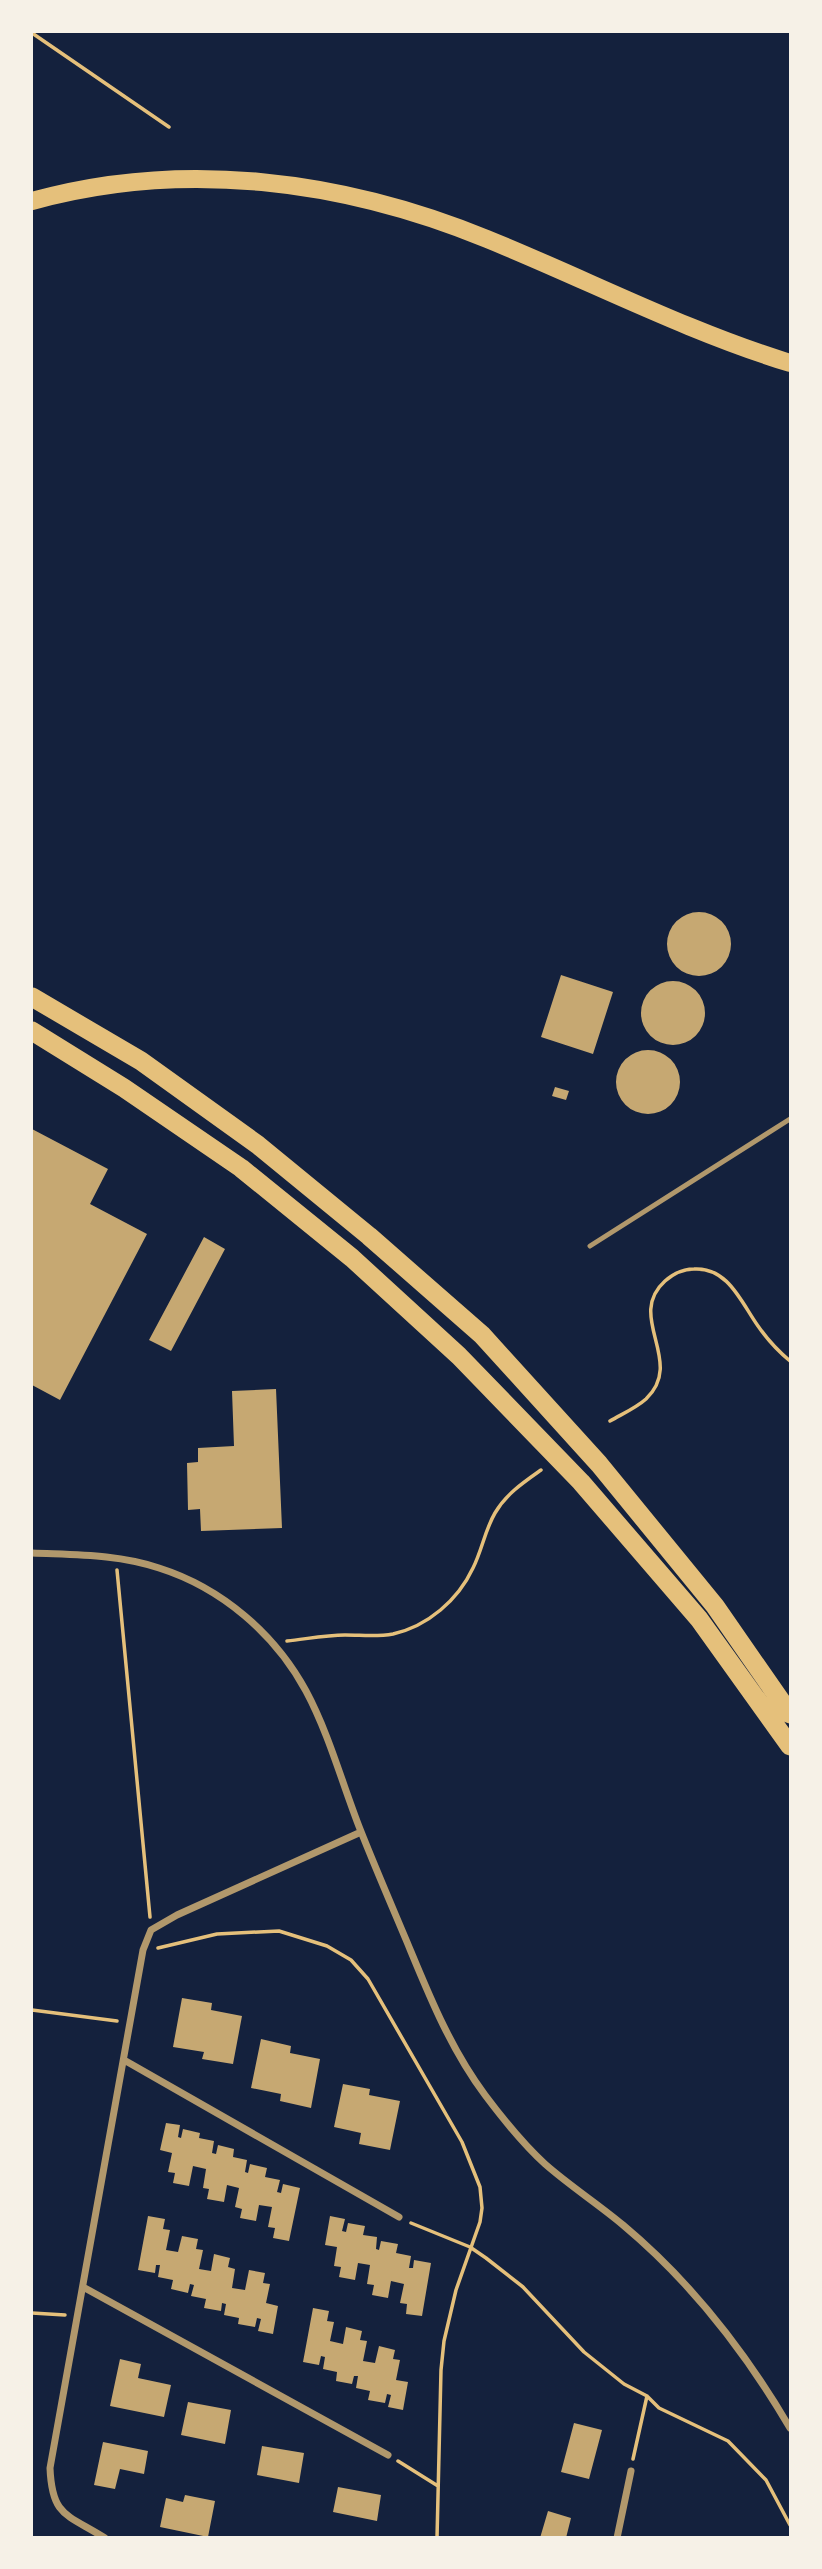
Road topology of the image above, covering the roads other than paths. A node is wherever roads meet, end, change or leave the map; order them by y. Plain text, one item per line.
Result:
1 (32, 201) edge
2 (790, 363) edge
3 (32, 997) edge
4 (32, 1031) edge
5 (790, 1119) edge
6 (590, 1246) dead end
7 (32, 1553) edge
8 (790, 1714) edge
9 (790, 1746) edge
10 (361, 1832) junction
11 (124, 2060) junction
12 (399, 2217) road end
13 (83, 2287) junction
14 (790, 2428) edge
15 (388, 2455) road end
16 (631, 2471) road end
17 (105, 2538) edge
18 (617, 2538) edge

1 - 2 main road
3 - 8 highway
4 - 9 highway
5 - 6 lane
7 - 10 street
10 - 11 street
10 - 14 street
11 - 12 street
11 - 13 street
13 - 15 street
13 - 17 street
16 - 18 street

